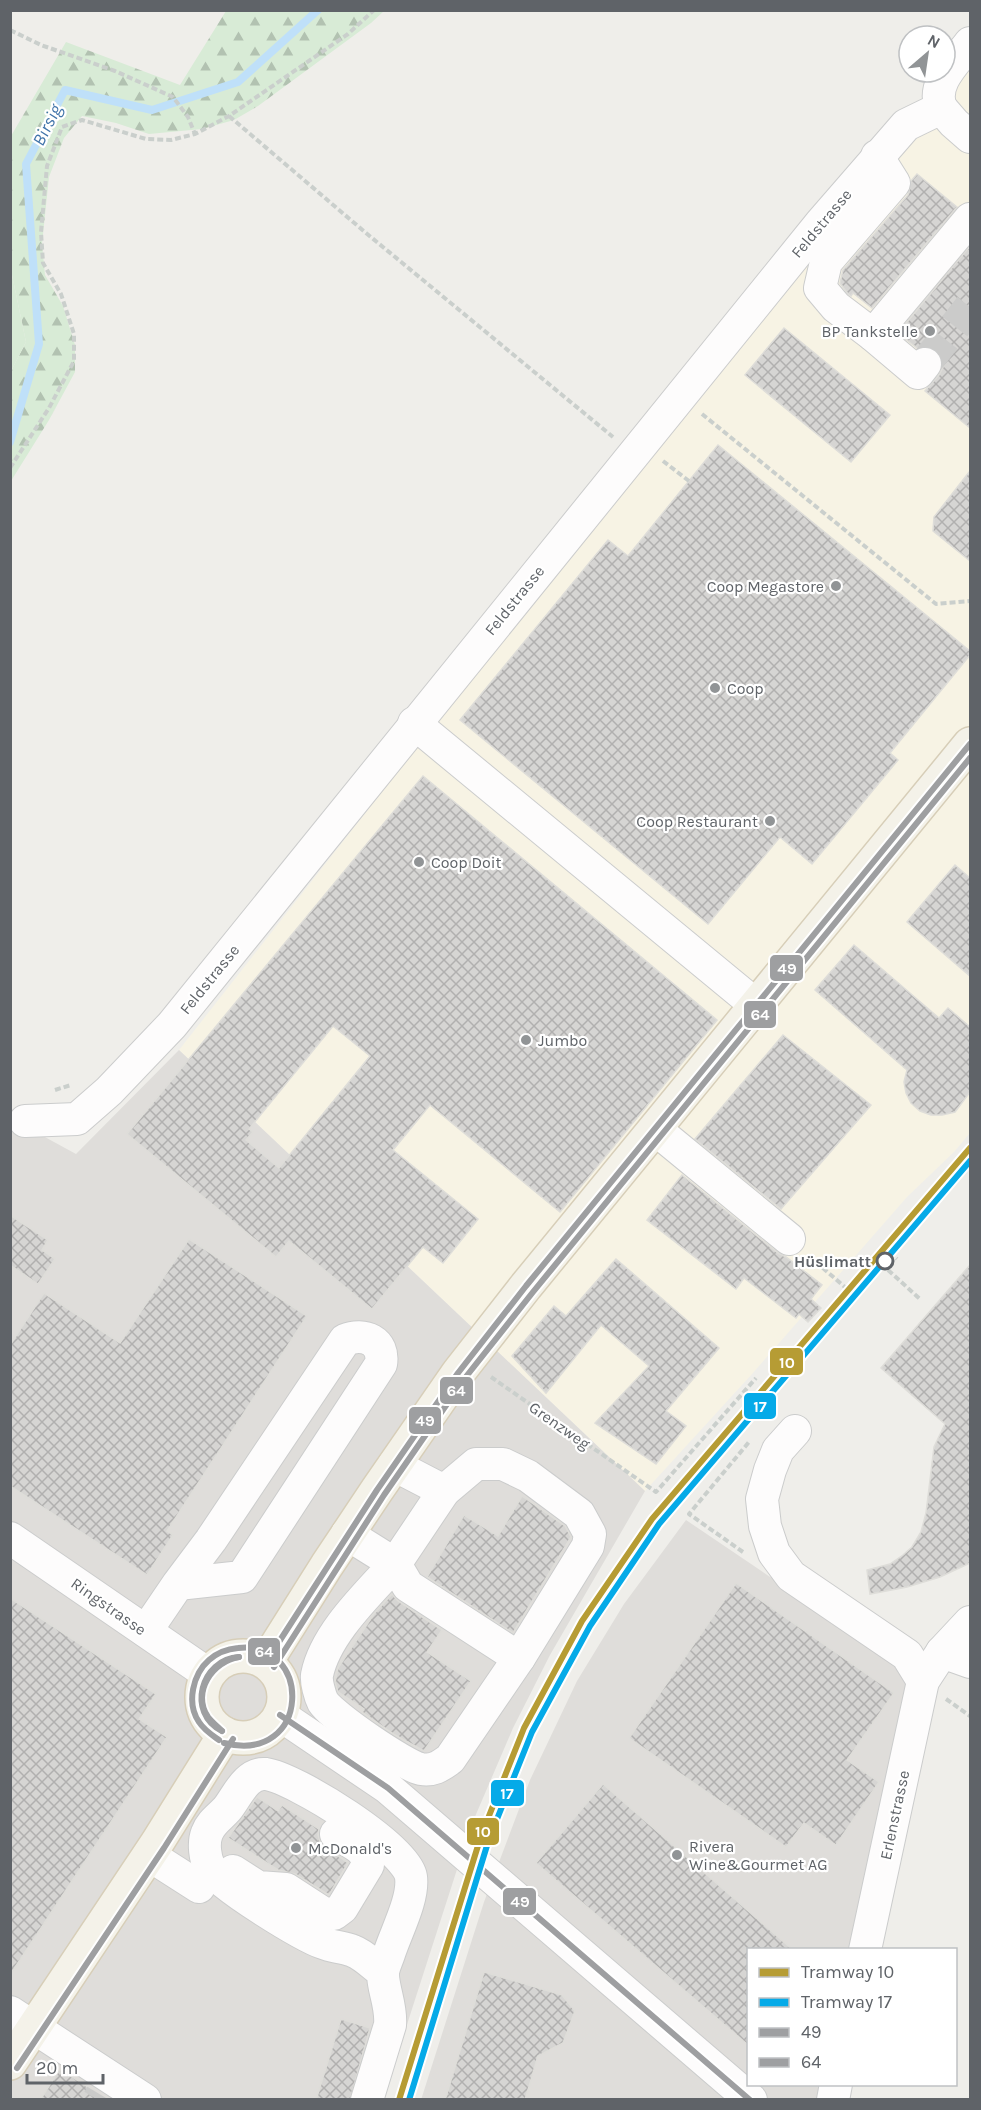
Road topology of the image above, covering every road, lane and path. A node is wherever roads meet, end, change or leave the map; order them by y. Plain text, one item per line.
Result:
1 (374, 10) edge
2 (10, 30) edge
3 (970, 43) edge
4 (941, 108) junction
5 (229, 116) junction
6 (195, 134) junction
7 (970, 136) edge
8 (877, 156) junction
9 (970, 219) edge
10 (873, 335) junction
11 (925, 364) dead end
12 (681, 396) junction
13 (634, 454) junction
14 (10, 468) edge
15 (970, 601) edge
16 (414, 723) junction
17 (970, 744) edge
18 (757, 1006) junction
19 (25, 1121) dead end
20 (655, 1129) junction
21 (789, 1239) joint
22 (883, 1246) dead end
23 (897, 1260) dead end
24 (888, 1270) dead end
25 (846, 1288) dead end
26 (920, 1299) dead end
27 (458, 1373) junction
28 (756, 1378) dead end
29 (795, 1431) dead end
30 (752, 1438) dead end
31 (394, 1465) junction
32 (444, 1491) junction
33 (347, 1534) junction
34 (10, 1538) edge
35 (747, 1555) dead end
36 (396, 1563) junction
37 (178, 1584) junction
38 (970, 1622) edge
39 (146, 1631) junction
40 (942, 1652) junction
41 (519, 1658) junction
42 (266, 1662) junction
43 (970, 1662) edge
44 (208, 1674) junction
45 (923, 1681) junction
46 (280, 1716) junction
47 (225, 1734) junction
48 (266, 1774) junction
49 (228, 1808) junction
50 (149, 1855) junction
51 (199, 1887) dead end
52 (865, 1948) edge
53 (383, 1972) junction
54 (22, 2020) edge
55 (10, 2063) edge
56 (145, 2100) edge
57 (367, 2100) edge
58 (751, 2100) edge

1 - 5 path
2 - 6 path
3 - 4 street
4 - 7 street
4 - 8 street, Feldstrasse
5 - 6 path
5 - 13 path
6 - 14 path
8 - 10 street
8 - 12 street, Feldstrasse
9 - 10 street
10 - 11 street
12 - 13 street, Feldstrasse
12 - 15 path
13 - 16 street, Feldstrasse
16 - 18 street
16 - 19 street, Feldstrasse
17 - 18 main road
18 - 20 main road
20 - 21 street
20 - 27 main road
21 - 25 path
22 - 23 path
24 - 26 path
27 - 28 path, Grenzweg
27 - 31 main road
29 - 45 street
30 - 35 path
31 - 32 street
31 - 33 main road
32 - 36 street
32 - 41 street
33 - 36 street
33 - 42 main road
34 - 39 street, Ringstrasse
36 - 41 street
36 - 41 street
37 - 37 street
37 - 39 street
38 - 40 street
39 - 44 street, Ringstrasse
40 - 43 street
40 - 45 street
42 - 44 main road
42 - 46 main road
44 - 47 main road
45 - 52 street, Erlenstrasse
46 - 47 main road
46 - 58 street
47 - 50 main road
48 - 49 street
48 - 49 street
48 - 53 street
49 - 53 street
50 - 51 street
50 - 54 main road
53 - 57 street
54 - 55 main road
54 - 56 street

